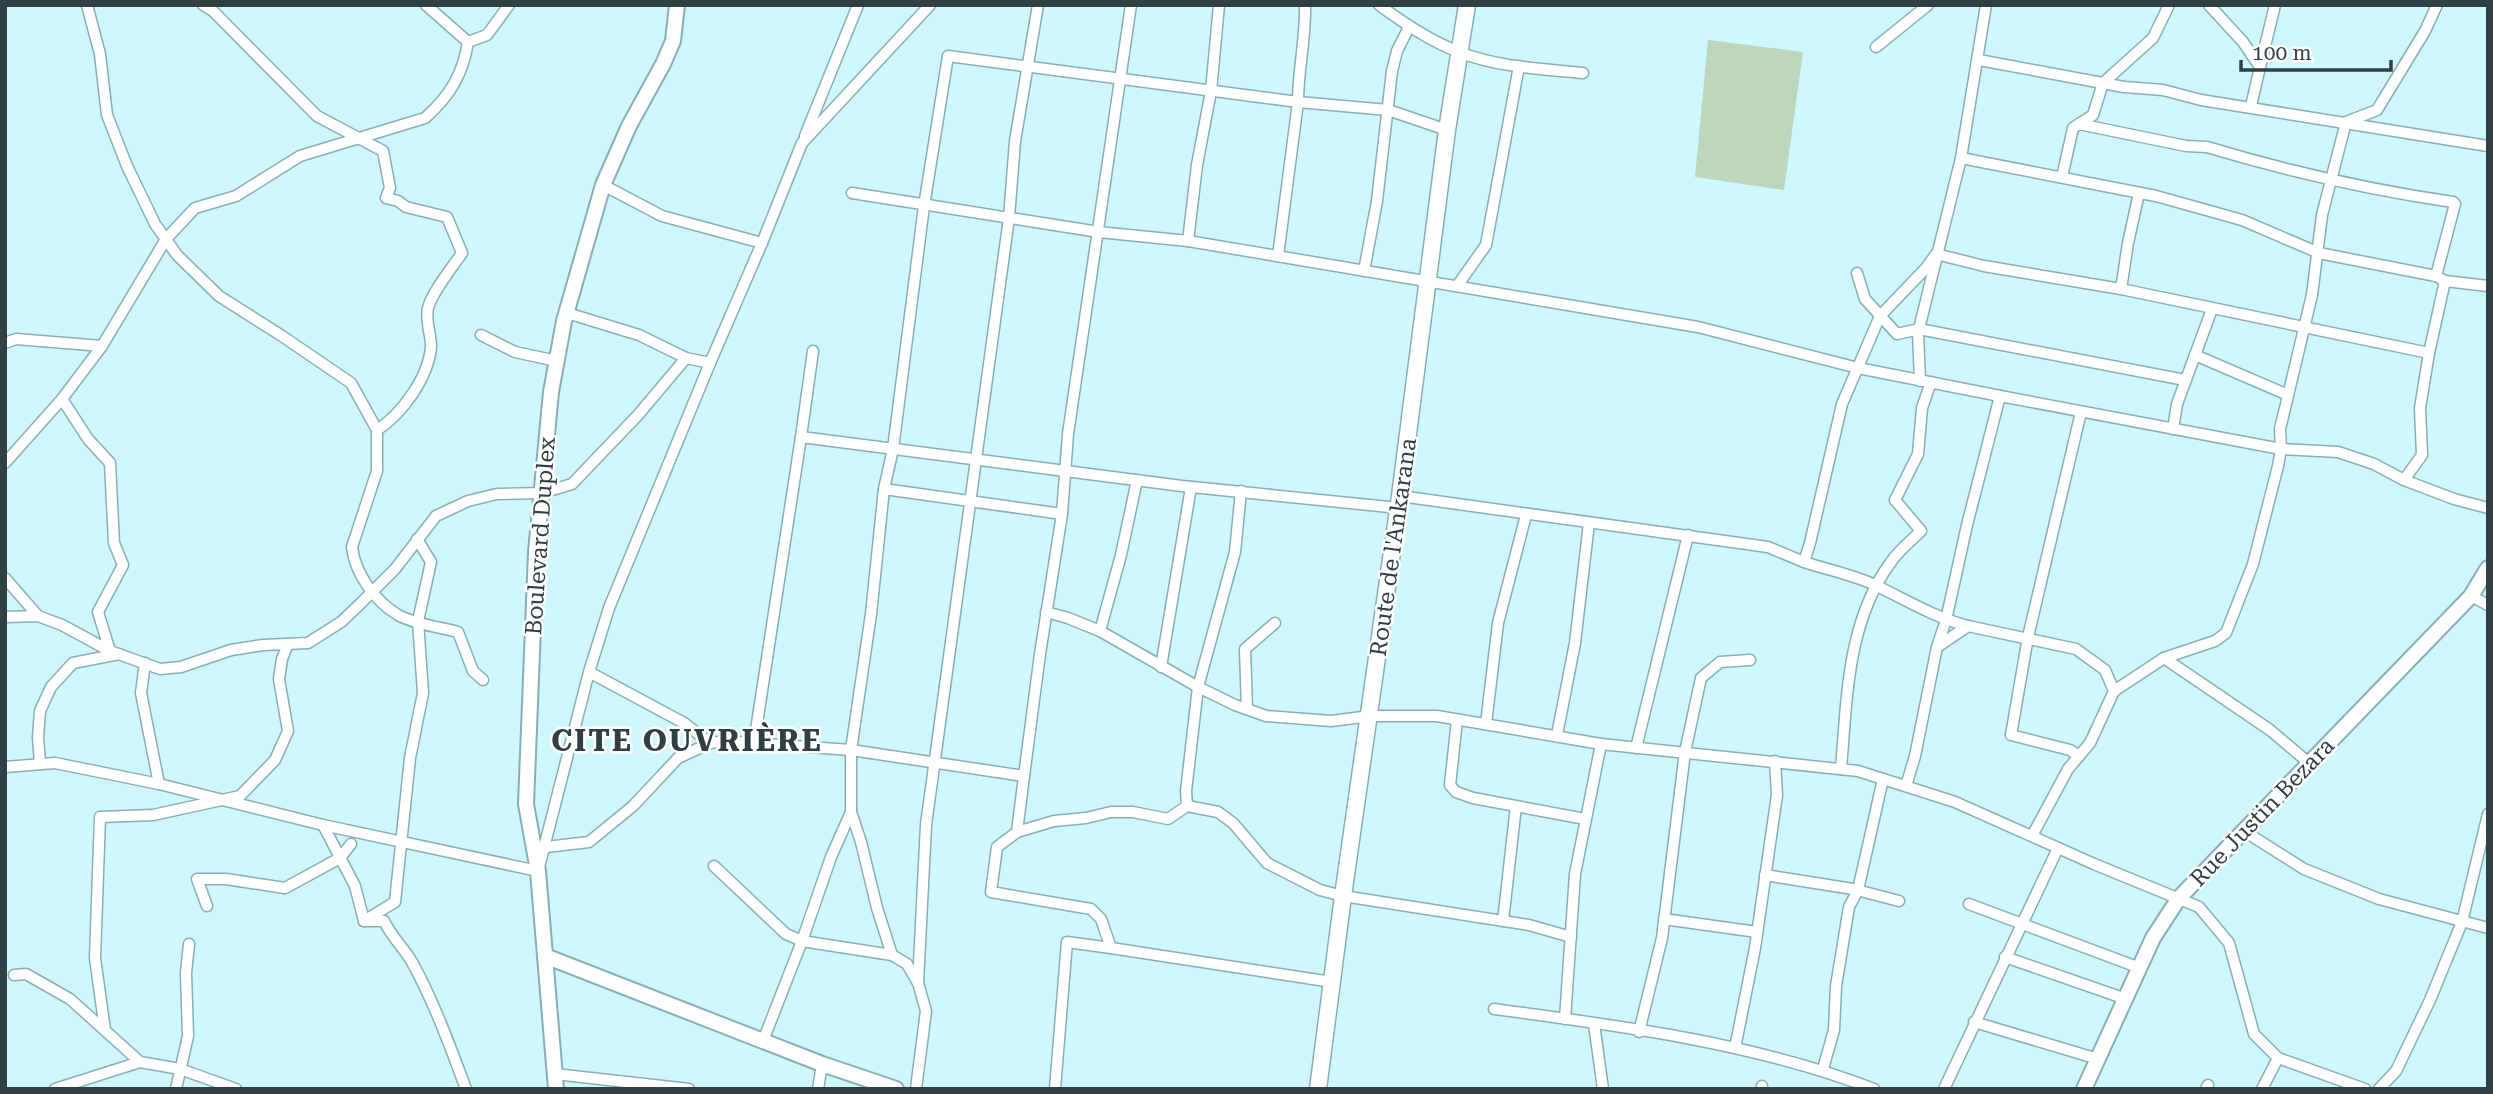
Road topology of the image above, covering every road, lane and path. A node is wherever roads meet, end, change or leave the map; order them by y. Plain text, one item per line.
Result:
1 (87, 5) edge
2 (203, 5) edge
3 (426, 5) edge
4 (509, 5) edge
5 (677, 5) edge
6 (858, 5) edge
7 (930, 5) edge
8 (1038, 5) edge
9 (1130, 5) edge
10 (1219, 5) edge
11 (1305, 5) edge
12 (1379, 5) edge
13 (1467, 5) edge
14 (1928, 5) edge
15 (1986, 5) edge
16 (2169, 5) edge
17 (2209, 5) edge
18 (2275, 5) edge
19 (2437, 5) edge
20 (1409, 27) junction
21 (468, 42) junction
22 (1876, 47) dead end
23 (1460, 53) junction
24 (1979, 60) junction
25 (1029, 66) junction
26 (1519, 66) junction
27 (2260, 67) junction
28 (1583, 72) dead end
29 (1120, 78) junction
30 (2103, 83) junction
31 (1211, 91) junction
32 (1298, 102) junction
33 (2251, 106) junction
34 (1388, 110) junction
35 (2346, 122) junction
36 (2079, 124) junction
37 (1447, 130) junction
38 (356, 139) junction
39 (802, 143) junction
40 (2488, 146) edge
41 (1961, 158) junction
42 (2062, 177) junction
43 (2333, 180) junction
44 (603, 185) junction
45 (2139, 192) junction
46 (852, 193) dead end
47 (924, 206) junction
48 (1009, 218) junction
49 (1099, 232) junction
50 (166, 239) junction
51 (1188, 241) junction
52 (762, 243) junction
53 (2319, 253) junction
54 (1936, 254) junction
55 (1278, 256) junction
56 (1364, 271) junction
57 (1857, 273) dead end
58 (2440, 278) junction
59 (1427, 281) junction
60 (1457, 286) junction
61 (2488, 286) edge
62 (2121, 289) junction
63 (2212, 309) junction
64 (566, 313) junction
65 (1880, 316) junction
66 (2304, 328) junction
67 (1919, 329) junction
68 (481, 335) dead end
69 (5, 343) edge
70 (102, 346) junction
71 (813, 351) dead end
72 (2429, 354) junction
73 (2195, 355) junction
74 (686, 358) junction
75 (556, 361) junction
76 (710, 363) junction
77 (1858, 368) junction
78 (2185, 380) junction
79 (1920, 381) junction
80 (1931, 383) junction
81 (2288, 395) junction
82 (2000, 396) junction
83 (62, 399) junction
84 (2081, 412) junction
85 (2173, 429) junction
86 (377, 430) junction
87 (802, 438) junction
88 (892, 449) junction
89 (2281, 449) junction
90 (975, 458) junction
91 (5, 463) edge
92 (1065, 470) junction
93 (1137, 480) junction
94 (2404, 480) junction
95 (1191, 487) junction
96 (884, 489) junction
97 (1241, 491) junction
98 (542, 493) junction
99 (971, 501) junction
100 (1400, 502) junction
101 (2488, 508) edge
102 (1062, 514) junction
103 (1526, 515) junction
104 (1589, 523) junction
105 (1688, 535) junction
106 (417, 540) junction
107 (1804, 562) junction
108 (2488, 568) edge
109 (5, 578) edge
110 (1876, 585) junction
111 (371, 592) junction
112 (2471, 596) junction
113 (2488, 605) edge
114 (1046, 612) junction
115 (38, 616) junction
116 (5, 617) edge
117 (1946, 620) junction
118 (418, 621) junction
119 (1275, 624) dead end
120 (1968, 625) junction
121 (1100, 631) junction
122 (2028, 637) junction
123 (288, 644) junction
124 (1937, 647) junction
125 (115, 652) junction
126 (2164, 658) junction
127 (1751, 660) dead end
128 (145, 663) junction
129 (1161, 667) junction
130 (589, 672) junction
131 (483, 680) dead end
132 (1198, 687) junction
133 (2114, 691) junction
134 (1247, 709) junction
135 (1370, 716) junction
136 (1457, 720) junction
137 (1486, 724) junction
138 (1557, 735) junction
139 (710, 743) junction
140 (754, 743) junction
141 (1601, 744) junction
142 (1636, 748) junction
143 (851, 750) junction
144 (1685, 752) junction
145 (2079, 756) junction
146 (1775, 761) junction
147 (933, 762) junction
148 (40, 763) junction
149 (2309, 763) junction
150 (5, 767) edge
151 (1841, 769) junction
152 (1024, 776) junction
153 (1882, 779) junction
154 (159, 784) junction
155 (1906, 786) junction
156 (223, 801) junction
157 (1187, 806) junction
158 (1516, 806) junction
159 (851, 812) junction
160 (2488, 814) edge
161 (1585, 819) junction
162 (323, 825) junction
163 (2244, 831) junction
164 (1017, 832) junction
165 (2032, 836) junction
166 (402, 841) junction
167 (351, 844) dead end
168 (546, 847) junction
169 (2058, 848) junction
170 (340, 858) junction
171 (714, 866) dead end
172 (538, 871) junction
173 (1765, 875) junction
174 (1857, 890) junction
175 (1343, 896) junction
176 (2179, 898) junction
177 (1899, 901) dead end
178 (1969, 904) dead end
179 (206, 906) dead end
180 (1664, 919) junction
181 (364, 920) junction
182 (1503, 921) junction
183 (2462, 922) junction
184 (2021, 924) junction
185 (2488, 928) edge
186 (1757, 932) junction
187 (1570, 937) junction
188 (802, 941) junction
189 (189, 944) dead end
190 (1111, 948) junction
191 (892, 954) junction
192 (545, 956) junction
193 (2005, 957) junction
194 (2140, 968) junction
195 (14, 975) dead end
196 (1332, 982) junction
197 (918, 983) junction
198 (2126, 999) junction
199 (1494, 1009) dead end
200 (1565, 1019) junction
201 (1974, 1022) junction
202 (1594, 1024) junction
203 (105, 1030) junction
204 (1639, 1032) junction
205 (763, 1041) junction
206 (1735, 1048) junction
207 (2278, 1058) junction
208 (2098, 1059) junction
209 (140, 1062) junction
210 (822, 1064) junction
211 (180, 1069) junction
212 (1823, 1069) junction
213 (556, 1081) edge
214 (55, 1089) edge
215 (176, 1089) edge
216 (236, 1089) edge
217 (466, 1089) edge
218 (689, 1089) edge
219 (818, 1089) edge
220 (896, 1089) edge
221 (916, 1089) edge
222 (1055, 1089) edge
223 (1318, 1089) edge
224 (1603, 1089) edge
225 (1874, 1089) edge
226 (1944, 1089) edge
227 (2084, 1089) edge
228 (2262, 1089) edge
229 (2365, 1089) edge
230 (2379, 1089) edge

1 - 50 street
2 - 38 street
3 - 21 street
4 - 21 street
5 - 44 street, Boulevard Duplex
6 - 39 street
7 - 39 street
8 - 25 street
9 - 29 street
10 - 31 street
11 - 32 street
12 - 20 street
13 - 23 main road, Route de l'Ankarana
14 - 22 street
15 - 24 street
16 - 30 street
17 - 27 street
18 - 27 street
19 - 35 street
20 - 23 street
20 - 34 street
21 - 38 street
23 - 26 street
23 - 37 main road, Route de l'Ankarana
24 - 30 street
24 - 41 street
25 - 29 street
25 - 47 street
25 - 48 street
26 - 28 street
26 - 60 street
27 - 33 street
29 - 31 street
29 - 49 street
30 - 33 street
30 - 36 street
31 - 32 street
31 - 51 street
32 - 34 street
32 - 55 street
33 - 35 street
34 - 37 street
34 - 56 street
35 - 40 street
35 - 43 street
36 - 42 street
36 - 43 street
37 - 59 main road, Route de l'Ankarana
38 - 50 street
38 - 86 street
39 - 52 street
41 - 42 street
41 - 54 street
42 - 45 street
43 - 53 street
43 - 58 street
44 - 52 street
44 - 64 street, Boulevard Duplex
45 - 53 street
45 - 62 street
46 - 47 street
47 - 48 street
47 - 88 street
48 - 49 street
48 - 90 street
49 - 51 street
49 - 92 street
50 - 70 street
50 - 86 street
51 - 55 street
52 - 76 street
53 - 58 street
53 - 66 street
54 - 62 street
54 - 65 street
54 - 67 street
55 - 56 street
56 - 59 street
57 - 65 street
58 - 61 street
58 - 72 street
59 - 60 street
59 - 100 main road, Route de l'Ankarana
60 - 77 street
62 - 63 street
63 - 66 street
63 - 73 street
64 - 74 street
64 - 75 street, Boulevard Duplex
65 - 67 street
65 - 77 street
66 - 72 street
66 - 81 street
67 - 78 street
67 - 79 street
68 - 75 street
69 - 70 street
70 - 83 street
71 - 87 street
72 - 94 street
73 - 78 street
73 - 81 street
74 - 76 street
74 - 98 street
75 - 98 street, Boulevard Duplex
76 - 130 street
77 - 79 street
77 - 107 street
78 - 85 street
79 - 80 street
80 - 82 street
80 - 110 street
81 - 89 street
82 - 84 street
82 - 117 street
83 - 91 street
83 - 125 street
84 - 85 street
84 - 122 street
85 - 89 street
86 - 111 street
87 - 88 street
87 - 140 street
88 - 90 street
88 - 96 street
89 - 94 street
89 - 126 street
90 - 92 street
90 - 99 street
92 - 93 street
92 - 102 street
93 - 95 street
93 - 121 street
94 - 101 street
95 - 97 street
95 - 129 street
96 - 99 street
96 - 143 street
97 - 100 street
97 - 132 street
98 - 106 street
98 - 172 street, Boulevard Duplex
99 - 102 street
99 - 147 street
100 - 103 street
100 - 135 main road, Route de l'Ankarana
102 - 114 street
103 - 104 street
103 - 137 street
104 - 105 street
104 - 138 street
105 - 107 street
105 - 142 street
106 - 111 street
106 - 118 street
107 - 110 street
108 - 112 street, Rue Justin Bezara
109 - 115 street
110 - 117 street
110 - 151 street
111 - 118 street
111 - 123 street
112 - 113 street
112 - 149 street, Rue Justin Bezara
114 - 121 street
114 - 152 street
115 - 116 street
115 - 125 street
117 - 120 street
117 - 124 street
118 - 131 street
118 - 166 street
119 - 134 street
120 - 122 street
120 - 124 street
121 - 129 street
122 - 133 street
122 - 145 street
123 - 128 street
123 - 156 street
124 - 155 street
125 - 128 street
125 - 148 street
126 - 133 street
126 - 149 street
127 - 144 street
128 - 154 street
129 - 132 street
130 - 139 street
130 - 168 street
132 - 134 street
132 - 157 street
133 - 145 street
134 - 135 street
135 - 136 street
135 - 175 main road, Route de l'Ankarana
136 - 137 street
136 - 158 street
137 - 138 street
138 - 141 street
139 - 140 street
139 - 168 street
140 - 143 street
141 - 142 street
141 - 161 street
142 - 144 street
143 - 147 street
143 - 159 street
144 - 146 street
144 - 180 street
145 - 165 street
146 - 151 street
146 - 173 street
147 - 152 street
147 - 197 street
148 - 150 street
148 - 154 street
149 - 163 street, Rue Justin Bezara
151 - 153 street
152 - 164 street
153 - 155 street
153 - 174 street
154 - 156 street
155 - 165 street
156 - 162 street
156 - 203 street
157 - 164 street
157 - 175 street
158 - 161 street
158 - 182 street
159 - 188 street
159 - 191 street
160 - 183 street
161 - 187 street
162 - 166 street
162 - 170 street
163 - 176 street, Rue Justin Bezara
163 - 183 street
164 - 190 street
165 - 169 street
166 - 172 street
166 - 181 street
167 - 170 street
168 - 172 street
169 - 176 street
169 - 184 street
170 - 179 street
170 - 181 street
171 - 188 street
172 - 192 street, Boulevard Duplex
173 - 174 street
173 - 186 street
174 - 177 street
174 - 212 street
175 - 182 street
175 - 196 main road, Route de l'Ankarana
176 - 194 street, Rue Justin Bezara
176 - 207 street
178 - 184 street
180 - 186 street
180 - 204 street
181 - 217 street
182 - 187 street
183 - 185 street
183 - 230 street
184 - 193 street
184 - 194 street
186 - 206 street
187 - 200 street
188 - 191 street
188 - 205 street
189 - 211 street
190 - 196 street
190 - 222 street
191 - 197 street
192 - 205 street
192 - 213 street, Boulevard Duplex
193 - 198 street
193 - 201 street
194 - 198 street, Rue Justin Bezara
195 - 203 street
196 - 223 main road, Route de l'Ankarana
197 - 221 street
198 - 208 street, Rue Justin Bezara
199 - 200 street
200 - 202 street
201 - 208 street
201 - 226 street
202 - 204 street
202 - 224 street
203 - 209 street
204 - 206 street
205 - 210 street
206 - 212 street
207 - 228 street
207 - 229 street
208 - 227 street, Rue Justin Bezara
209 - 211 street
209 - 214 street
210 - 219 street
210 - 220 street
211 - 215 street
211 - 216 street
212 - 225 street
213 - 218 street

